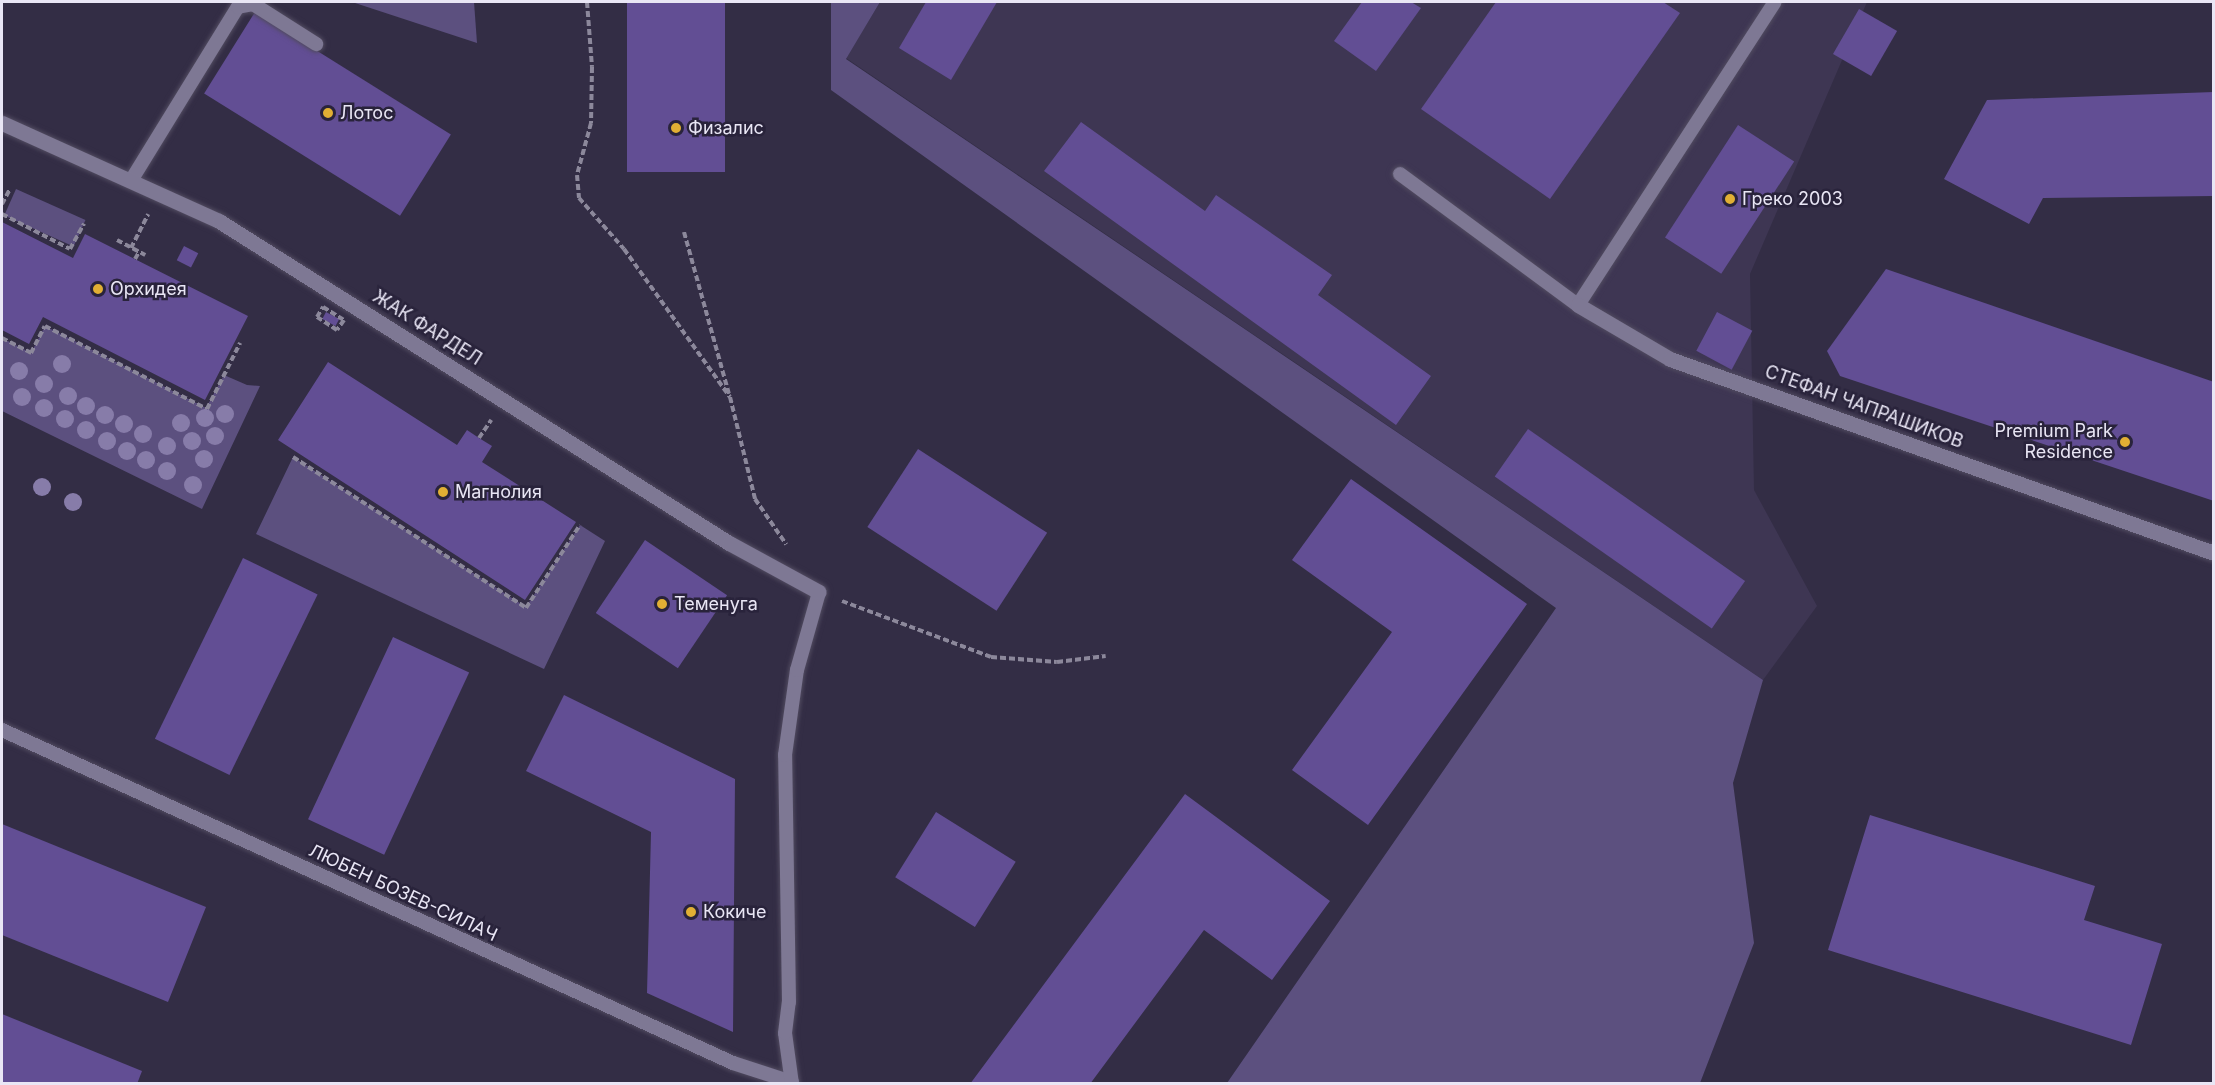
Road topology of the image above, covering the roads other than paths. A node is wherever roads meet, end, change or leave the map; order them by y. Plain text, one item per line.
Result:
1 (1775, 2) edge
2 (316, 44) dead end
3 (2, 123) edge
4 (1400, 174) dead end
5 (132, 179) junction
6 (1578, 305) junction
7 (2214, 553) edge
8 (819, 592) joint
9 (2, 730) edge
10 (792, 1083) edge

1 - 6 lane
2 - 5 lane
3 - 5 street, ЖАК ФАРДЕЛ
4 - 6 lane
5 - 8 street, ЖАК ФАРДЕЛ
6 - 7 street, СТЕФАН ЧАПРАШИКОВ
8 - 10 lane
9 - 10 lane, ЛЮБЕН БОЗЕВ-СИЛАЧ

